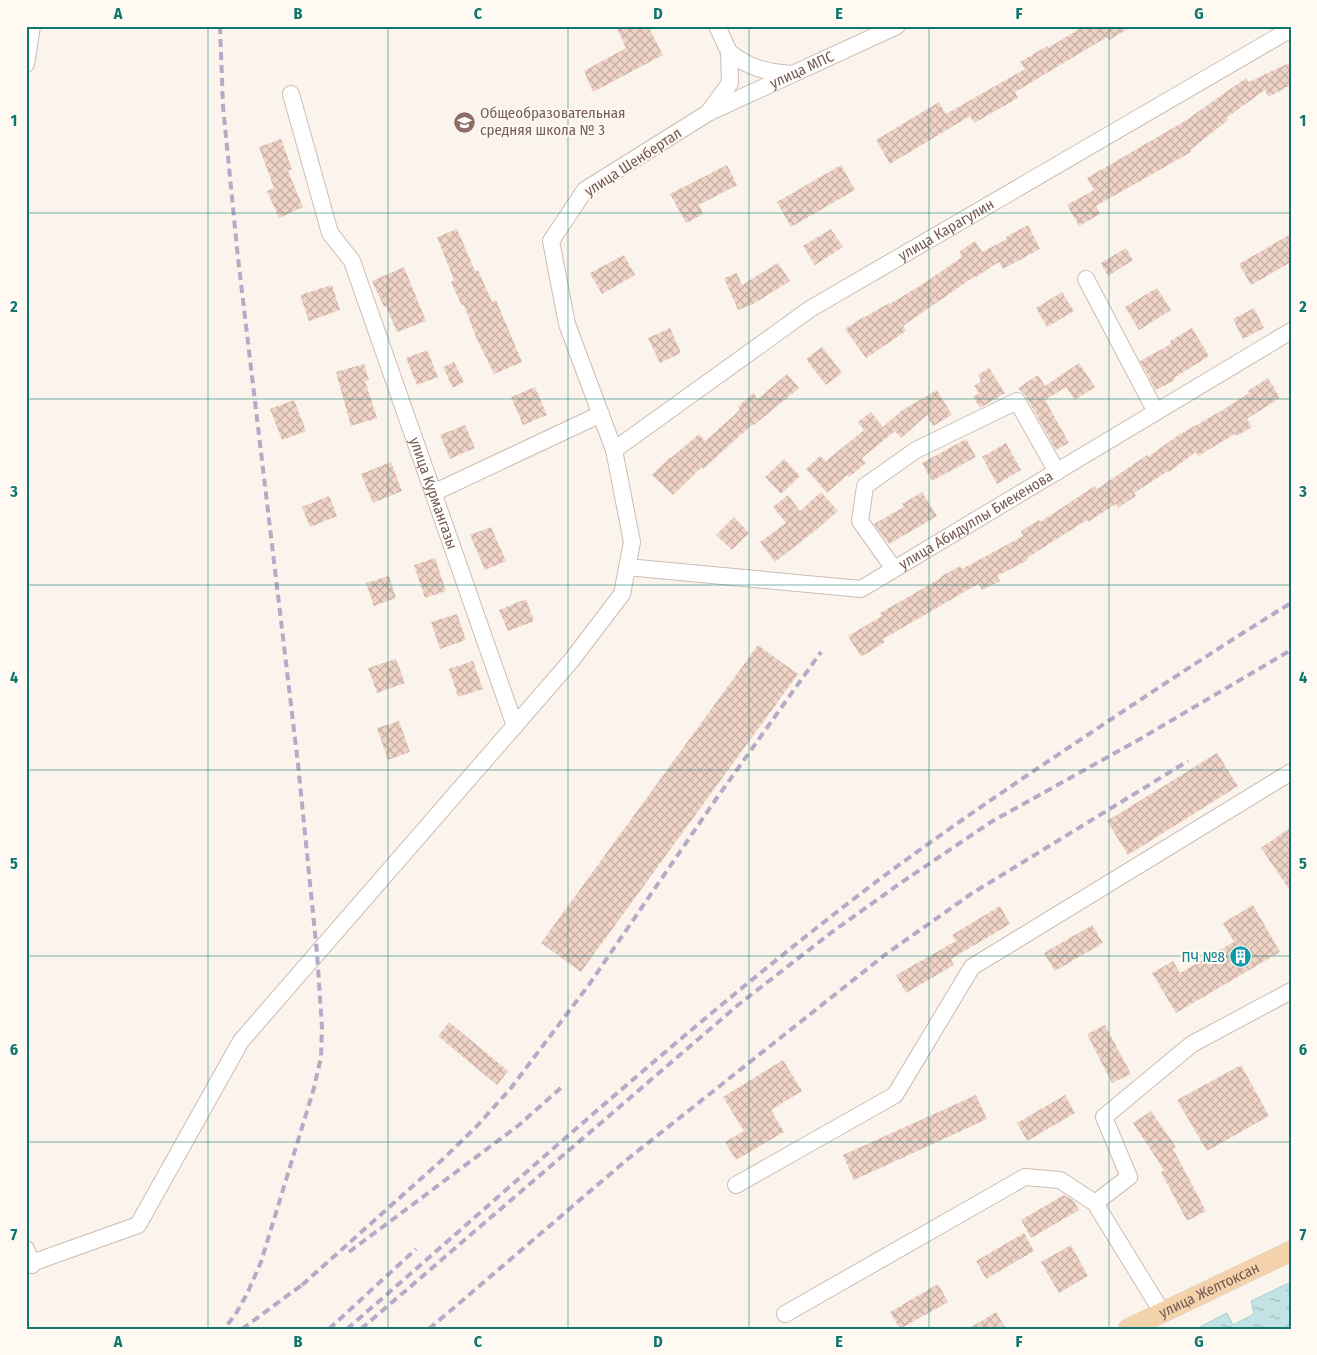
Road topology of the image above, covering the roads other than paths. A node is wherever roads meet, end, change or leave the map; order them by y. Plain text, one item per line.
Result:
1 (32, 26) edge
2 (717, 26) edge
3 (897, 26) edge
4 (1291, 29) edge
5 (729, 52) junction
6 (26, 64) edge
7 (793, 74) junction
8 (291, 94) dead end
9 (708, 113) junction
10 (1086, 279) dead end
11 (1291, 331) edge
12 (1156, 412) junction
13 (601, 414) junction
14 (614, 450) junction
15 (1057, 472) junction
16 (433, 493) junction
17 (627, 567) junction
18 (894, 570) junction
19 (515, 726) junction
20 (1291, 772) edge
21 (1291, 991) edge
22 (736, 1185) dead end
23 (1095, 1202) junction
24 (1291, 1250) edge
25 (28, 1260) edge
26 (1162, 1312) junction
27 (785, 1314) dead end
28 (1128, 1329) edge

1 - 6 street
2 - 5 street, улица Шенбертал
3 - 7 street, улица МПС
4 - 14 street, улица Карагулин
5 - 7 street
5 - 9 street, улица Шенбертал
7 - 9 street, улица МПС
8 - 16 street, улица Курмангазы
9 - 13 street, улица Шенбертал
10 - 12 street
11 - 12 street, улица Абидуллы Биекенова
12 - 15 street, улица Абидуллы Биекенова
13 - 14 street, улица Шенбертал
13 - 16 street
14 - 17 street, улица Шенбертал
15 - 18 street, улица Абидуллы Биекенова
15 - 18 street
16 - 19 street, улица Курмангазы
17 - 18 street, улица Абидуллы Биекенова
17 - 19 street, улица Шенбертал
19 - 25 street, улица Шенбертал
20 - 22 street
21 - 23 street
23 - 26 street
23 - 27 street
24 - 26 main road, улица Желтоксан
26 - 28 main road, улица Желтоксан

